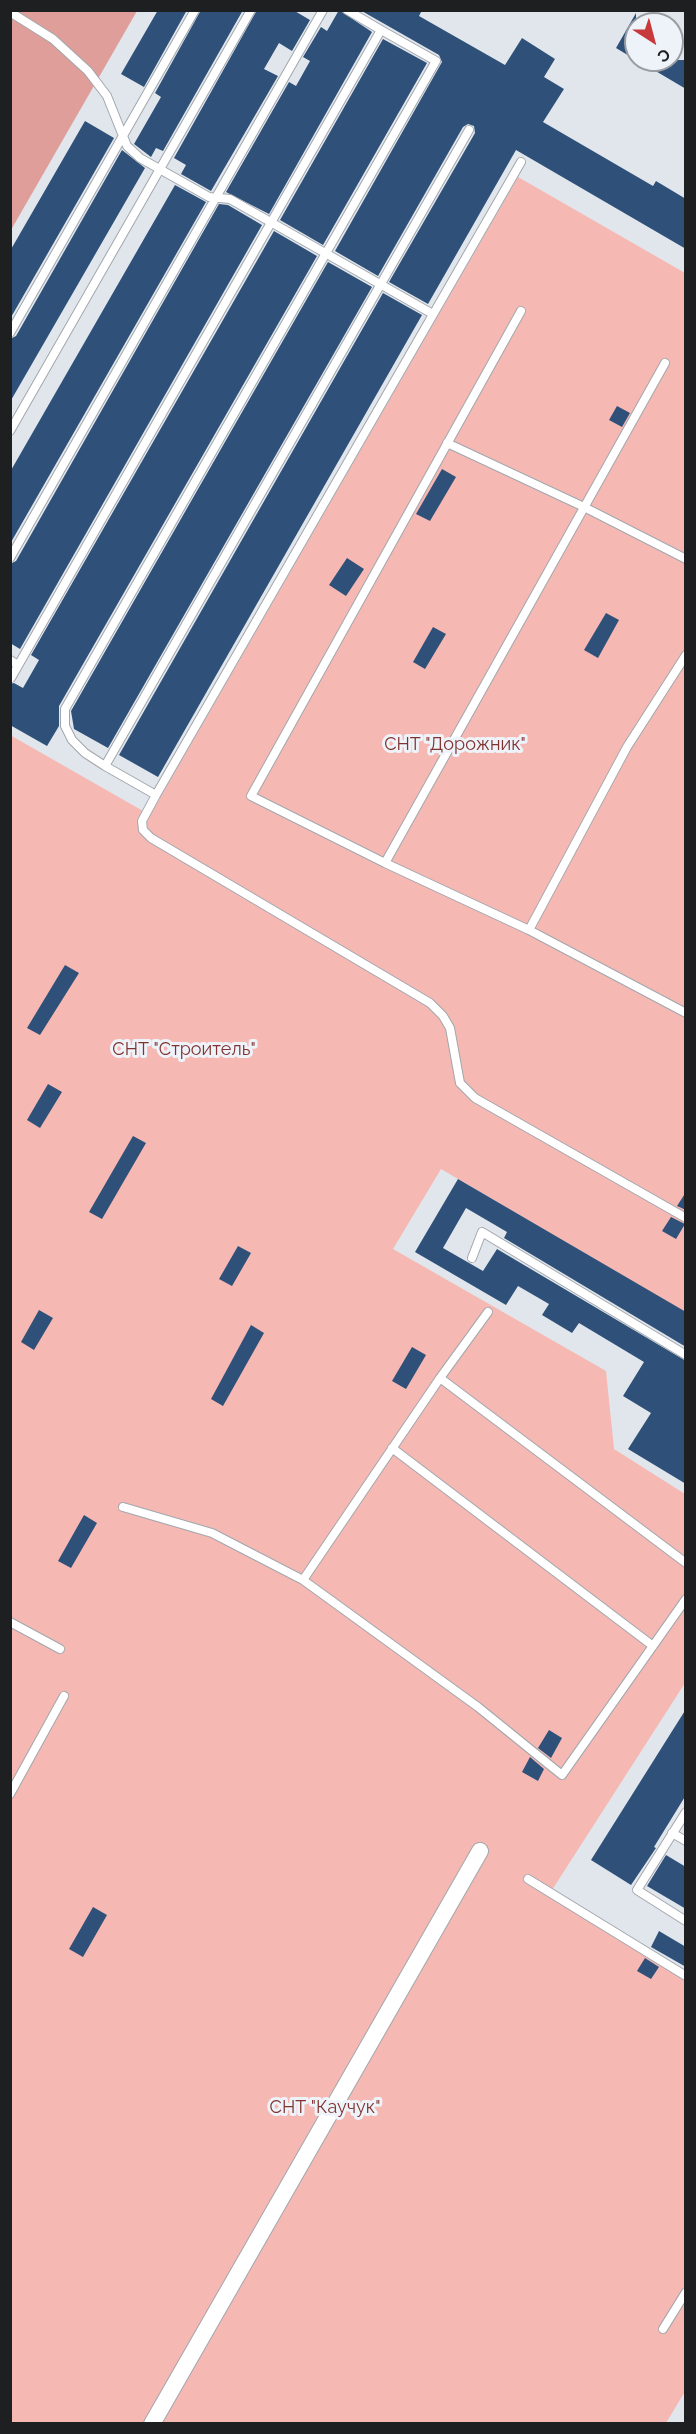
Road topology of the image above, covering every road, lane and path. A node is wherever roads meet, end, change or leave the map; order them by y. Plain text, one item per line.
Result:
1 (195, 10) edge
2 (251, 10) edge
3 (323, 10) edge
4 (347, 10) edge
5 (10, 12) edge
6 (381, 30) junction
7 (469, 130) dead end
8 (123, 137) junction
9 (521, 162) dead end
10 (160, 170) junction
11 (216, 198) junction
12 (271, 223) junction
13 (326, 254) junction
14 (380, 285) junction
15 (521, 311) dead end
16 (431, 313) junction
17 (10, 333) edge
18 (666, 363) dead end
19 (10, 431) edge
20 (447, 443) junction
21 (584, 507) junction
22 (10, 558) edge
23 (686, 559) edge
24 (686, 655) edge
25 (14, 663) edge
26 (11, 678) edge
27 (105, 766) junction
28 (156, 795) junction
29 (385, 863) junction
30 (529, 930) junction
31 (686, 1013) edge
32 (686, 1218) edge
33 (472, 1258) dead end
34 (488, 1312) dead end
35 (686, 1355) edge
36 (440, 1378) junction
37 (392, 1448) junction
38 (123, 1507) dead end
39 (686, 1563) edge
40 (303, 1580) junction
41 (686, 1599) edge
42 (10, 1622) edge
43 (653, 1646) junction
44 (60, 1649) dead end
45 (64, 1696) dead end
46 (10, 1794) edge
47 (686, 1812) edge
48 (672, 1833) junction
49 (686, 1841) edge
50 (480, 1851) dead end
51 (528, 1879) dead end
52 (686, 1922) edge
53 (686, 1976) edge
54 (686, 2292) edge
55 (663, 2329) dead end
56 (152, 2424) edge

1 - 8 lane
2 - 10 lane
3 - 11 lane
4 - 6 lane
5 - 8 lane
6 - 12 lane
6 - 13 lane
7 - 14 lane
8 - 10 lane
8 - 17 lane
9 - 16 lane
10 - 11 lane
10 - 19 lane
11 - 12 lane
11 - 22 lane
12 - 13 lane
12 - 25 lane
13 - 14 lane
13 - 27 lane
14 - 16 lane
14 - 27 lane
15 - 20 lane
16 - 28 lane
18 - 21 lane
20 - 21 lane
20 - 29 lane
21 - 23 lane
21 - 29 lane
24 - 30 lane
25 - 26 lane
27 - 28 lane
28 - 32 lane
29 - 30 lane
30 - 31 lane
33 - 35 lane
34 - 36 lane
36 - 37 lane
36 - 39 lane
37 - 40 lane
37 - 43 lane
38 - 40 lane
40 - 43 lane
41 - 43 lane
42 - 44 lane
45 - 46 lane
47 - 48 lane
48 - 49 lane
48 - 52 lane
50 - 56 street
51 - 53 lane
54 - 55 lane

